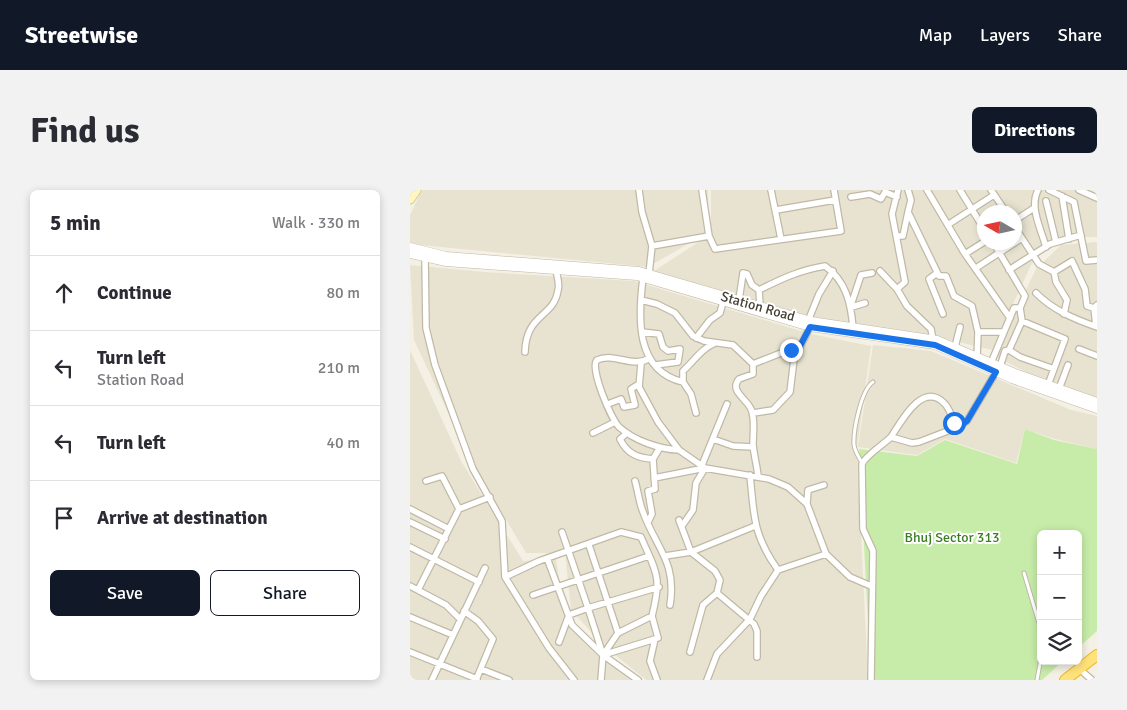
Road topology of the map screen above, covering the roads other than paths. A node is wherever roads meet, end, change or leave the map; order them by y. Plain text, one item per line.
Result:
1 (416, 190) edge
2 (639, 190) edge
3 (702, 190) edge
4 (771, 190) edge
5 (834, 190) edge
6 (898, 190) edge
7 (908, 190) edge
8 (927, 190) edge
9 (1038, 190) edge
10 (1079, 190) edge
11 (962, 191) edge
12 (1052, 191) edge
13 (992, 193) edge
14 (1062, 196) junction
15 (851, 197) dead end
16 (897, 197) junction
17 (1097, 198) edge
18 (410, 199) edge
19 (835, 200) junction
20 (1035, 200) junction
21 (1046, 201) junction
22 (1001, 205) edge
23 (1034, 208) junction
24 (776, 210) junction
25 (972, 210) junction
26 (908, 212) junction
27 (1022, 216) edge
28 (977, 218) edge
29 (948, 224) junction
30 (1081, 235) junction
31 (709, 236) junction
32 (897, 236) junction
33 (1022, 238) edge
34 (1069, 238) junction
35 (781, 239) junction
36 (1056, 242) junction
37 (652, 246) junction
38 (977, 246) edge
39 (410, 247) edge
40 (1046, 247) junction
41 (997, 250) edge
42 (1005, 250) edge
43 (410, 254) edge
44 (965, 254) junction
45 (999, 254) junction
46 (1033, 255) junction
47 (425, 257) junction
48 (1097, 260) edge
49 (976, 268) junction
50 (556, 270) junction
51 (1009, 270) junction
52 (833, 271) junction
53 (880, 271) dead end
54 (1054, 272) junction
55 (872, 273) dead end
56 (937, 273) junction
57 (646, 276) junction
58 (897, 289) junction
59 (759, 290) junction
60 (1036, 293) dead end
61 (641, 300) junction
62 (738, 300) junction
63 (723, 302) junction
64 (865, 304) dead end
65 (760, 306) junction
66 (851, 306) junction
67 (1095, 306) edge
68 (1020, 308) junction
69 (943, 314) dead end
70 (1064, 314) junction
71 (1010, 318) junction
72 (1022, 321) junction
73 (809, 324) junction
74 (960, 327) dead end
75 (1096, 327) edge
76 (853, 328) junction
77 (642, 332) junction
78 (978, 332) junction
79 (1004, 332) junction
80 (696, 338) junction
81 (933, 339) junction
82 (715, 343) junction
83 (955, 348) junction
84 (1079, 349) dead end
85 (798, 350) junction
86 (1009, 350) junction
87 (525, 352) dead end
88 (1097, 356) edge
89 (977, 357) junction
90 (648, 359) junction
91 (991, 363) junction
92 (640, 364) junction
93 (654, 364) junction
94 (753, 364) junction
95 (1068, 365) dead end
96 (998, 369) junction
97 (1054, 370) junction
98 (683, 382) junction
99 (873, 382) dead end
100 (639, 384) junction
101 (1048, 385) junction
102 (1059, 389) junction
103 (1097, 402) edge
104 (608, 404) junction
105 (727, 404) dead end
106 (1097, 409) edge
107 (696, 413) dead end
108 (753, 413) junction
109 (615, 422) junction
110 (958, 427) junction
111 (593, 433) dead end
112 (627, 433) junction
113 (891, 437) junction
114 (713, 438) junction
115 (753, 447) junction
116 (659, 449) junction
117 (679, 450) junction
118 (653, 459) junction
119 (862, 464) junction
120 (703, 467) junction
121 (750, 475) junction
122 (758, 476) junction
123 (654, 478) junction
124 (426, 481) dead end
125 (635, 481) dead end
126 (824, 485) dead end
127 (490, 498) junction
128 (808, 504) junction
129 (410, 508) edge
130 (459, 509) junction
131 (410, 522) edge
132 (648, 522) junction
133 (755, 526) junction
134 (449, 529) junction
135 (562, 532) dead end
136 (444, 539) junction
137 (589, 545) junction
138 (410, 547) edge
139 (569, 550) junction
140 (691, 552) junction
141 (826, 554) junction
142 (649, 556) junction
143 (665, 556) junction
144 (547, 558) junction
145 (434, 559) junction
146 (486, 568) dead end
147 (778, 570) junction
148 (598, 573) junction
149 (1024, 573) dead end
150 (505, 577) junction
151 (578, 579) junction
152 (478, 582) junction
153 (410, 586) edge
154 (559, 586) junction
155 (872, 586) junction
156 (659, 587) junction
157 (418, 590) junction
158 (717, 593) junction
159 (533, 595) dead end
160 (608, 602) junction
161 (670, 605) dead end
162 (588, 608) junction
163 (464, 612) junction
164 (569, 615) junction
165 (652, 616) junction
166 (410, 617) edge
167 (460, 619) junction
168 (750, 619) junction
169 (1038, 620) edge
170 (618, 632) junction
171 (453, 635) junction
172 (655, 639) junction
173 (559, 642) dead end
174 (410, 652) edge
175 (690, 652) dead end
176 (603, 655) junction
177 (1097, 655) edge
178 (757, 657) dead end
179 (1097, 664) edge
180 (439, 665) junction
181 (1040, 665) edge
182 (481, 669) junction
183 (1084, 678) edge
184 (432, 680) edge
185 (477, 680) edge
186 (508, 680) edge
187 (574, 680) edge
188 (601, 680) edge
189 (638, 680) edge
190 (657, 680) edge
191 (707, 680) edge
192 (871, 680) edge
193 (1037, 680) edge
194 (1065, 680) edge

1 - 18 main road
2 - 37 street
3 - 31 street
4 - 24 street
5 - 19 street
6 - 16 street
7 - 26 street
8 - 29 street
9 - 20 street
10 - 17 street
11 - 25 street
12 - 14 street
12 - 21 street
13 - 22 street
13 - 25 street
14 - 30 street
14 - 34 street
15 - 16 street
16 - 32 street
19 - 24 street
19 - 35 street
20 - 21 street
20 - 23 street
21 - 36 street
23 - 27 street
23 - 40 street
24 - 35 street
25 - 28 street
25 - 29 street
26 - 32 street
26 - 56 street
29 - 44 street
30 - 34 street
30 - 48 street
31 - 35 street
31 - 37 street
32 - 58 street
33 - 46 street
34 - 36 street
36 - 40 street
37 - 57 street
38 - 44 street
39 - 57 street, Station Road
40 - 46 street
41 - 45 street
42 - 45 street
43 - 47 street, Station Road
44 - 49 street
45 - 49 street
45 - 51 street
46 - 51 street
46 - 54 street
47 - 50 street, Station Road
47 - 127 street
49 - 71 street
50 - 57 street, Station Road
50 - 87 street
51 - 68 street
52 - 59 street
52 - 66 street
52 - 73 street
53 - 58 street
54 - 67 street
54 - 70 street
55 - 66 street
56 - 69 street
56 - 78 street
57 - 61 street
57 - 62 street, Station Road
57 - 63 street, Station Road
58 - 81 street
59 - 62 street
59 - 65 street
60 - 70 street
61 - 77 street
61 - 80 street
62 - 65 street, Station Road
63 - 73 street, Station Road
63 - 80 street
64 - 66 street
65 - 73 street, Station Road
66 - 76 street
67 - 75 street
68 - 71 street
68 - 72 street
70 - 75 street
71 - 79 street
72 - 86 street
72 - 97 street
73 - 76 street, Station Road
73 - 85 street
73 - 96 street, Station Road
74 - 83 street
76 - 81 street, Station Road
77 - 90 street
77 - 93 street
78 - 79 street
78 - 89 street
79 - 91 street
80 - 82 street
81 - 83 street, Station Road
82 - 94 street
82 - 98 street
83 - 89 street, Station Road
84 - 88 street
85 - 94 street
85 - 108 street
86 - 96 street
86 - 97 street
89 - 91 street, Station Road
90 - 92 street
90 - 93 street
91 - 96 street, Station Road
92 - 100 street
92 - 104 street
93 - 98 street
94 - 108 street
95 - 102 street
96 - 101 street, Station Road
96 - 106 street, Station Road
96 - 110 street
97 - 101 street
98 - 107 street
99 - 119 lane
100 - 104 street
100 - 117 street
101 - 102 street, Station Road
102 - 103 street, Station Road
104 - 109 street
105 - 114 street
108 - 115 street
109 - 111 street
109 - 112 street
110 - 113 street
110 - 113 street
112 - 116 street
112 - 118 street
113 - 119 street
114 - 115 street
114 - 120 street
115 - 122 street
116 - 117 street
116 - 118 street
117 - 120 street
118 - 123 street
119 - 155 street
120 - 121 street
120 - 123 street
120 - 140 street
121 - 122 street
121 - 133 street
122 - 128 street
123 - 132 street
124 - 130 street
125 - 132 street
126 - 128 street
127 - 130 street
127 - 150 street
128 - 141 street
129 - 134 street
130 - 134 street
131 - 136 street
132 - 143 street
133 - 140 street
133 - 147 street
134 - 136 street
135 - 139 street
136 - 145 street
137 - 139 street
137 - 142 street
137 - 148 street
138 - 145 street
139 - 144 street
139 - 151 street
140 - 143 street
140 - 158 street
141 - 147 street
141 - 155 street
142 - 148 street
142 - 156 street
143 - 161 street
144 - 150 street
144 - 154 street
145 - 152 street
145 - 157 street
146 - 152 street
147 - 168 street
148 - 151 street
148 - 160 street
149 - 169 lane
150 - 187 street
151 - 154 street
151 - 162 street
152 - 163 street
153 - 157 street
154 - 159 street
154 - 164 street
155 - 192 street
156 - 160 street
156 - 165 street
157 - 167 street
158 - 168 street
158 - 175 street
160 - 162 street
160 - 170 street
162 - 164 street
162 - 176 street
163 - 167 street
163 - 182 street
164 - 173 street
164 - 176 street
165 - 170 street
165 - 172 street
166 - 171 street
167 - 171 street
168 - 178 street
168 - 191 street
170 - 176 street
171 - 180 street
172 - 176 street
172 - 190 street
174 - 180 street
176 - 188 street
176 - 189 street
177 - 194 highway
179 - 183 highway
180 - 184 street
180 - 185 street
181 - 193 lane
182 - 185 street
182 - 186 street

